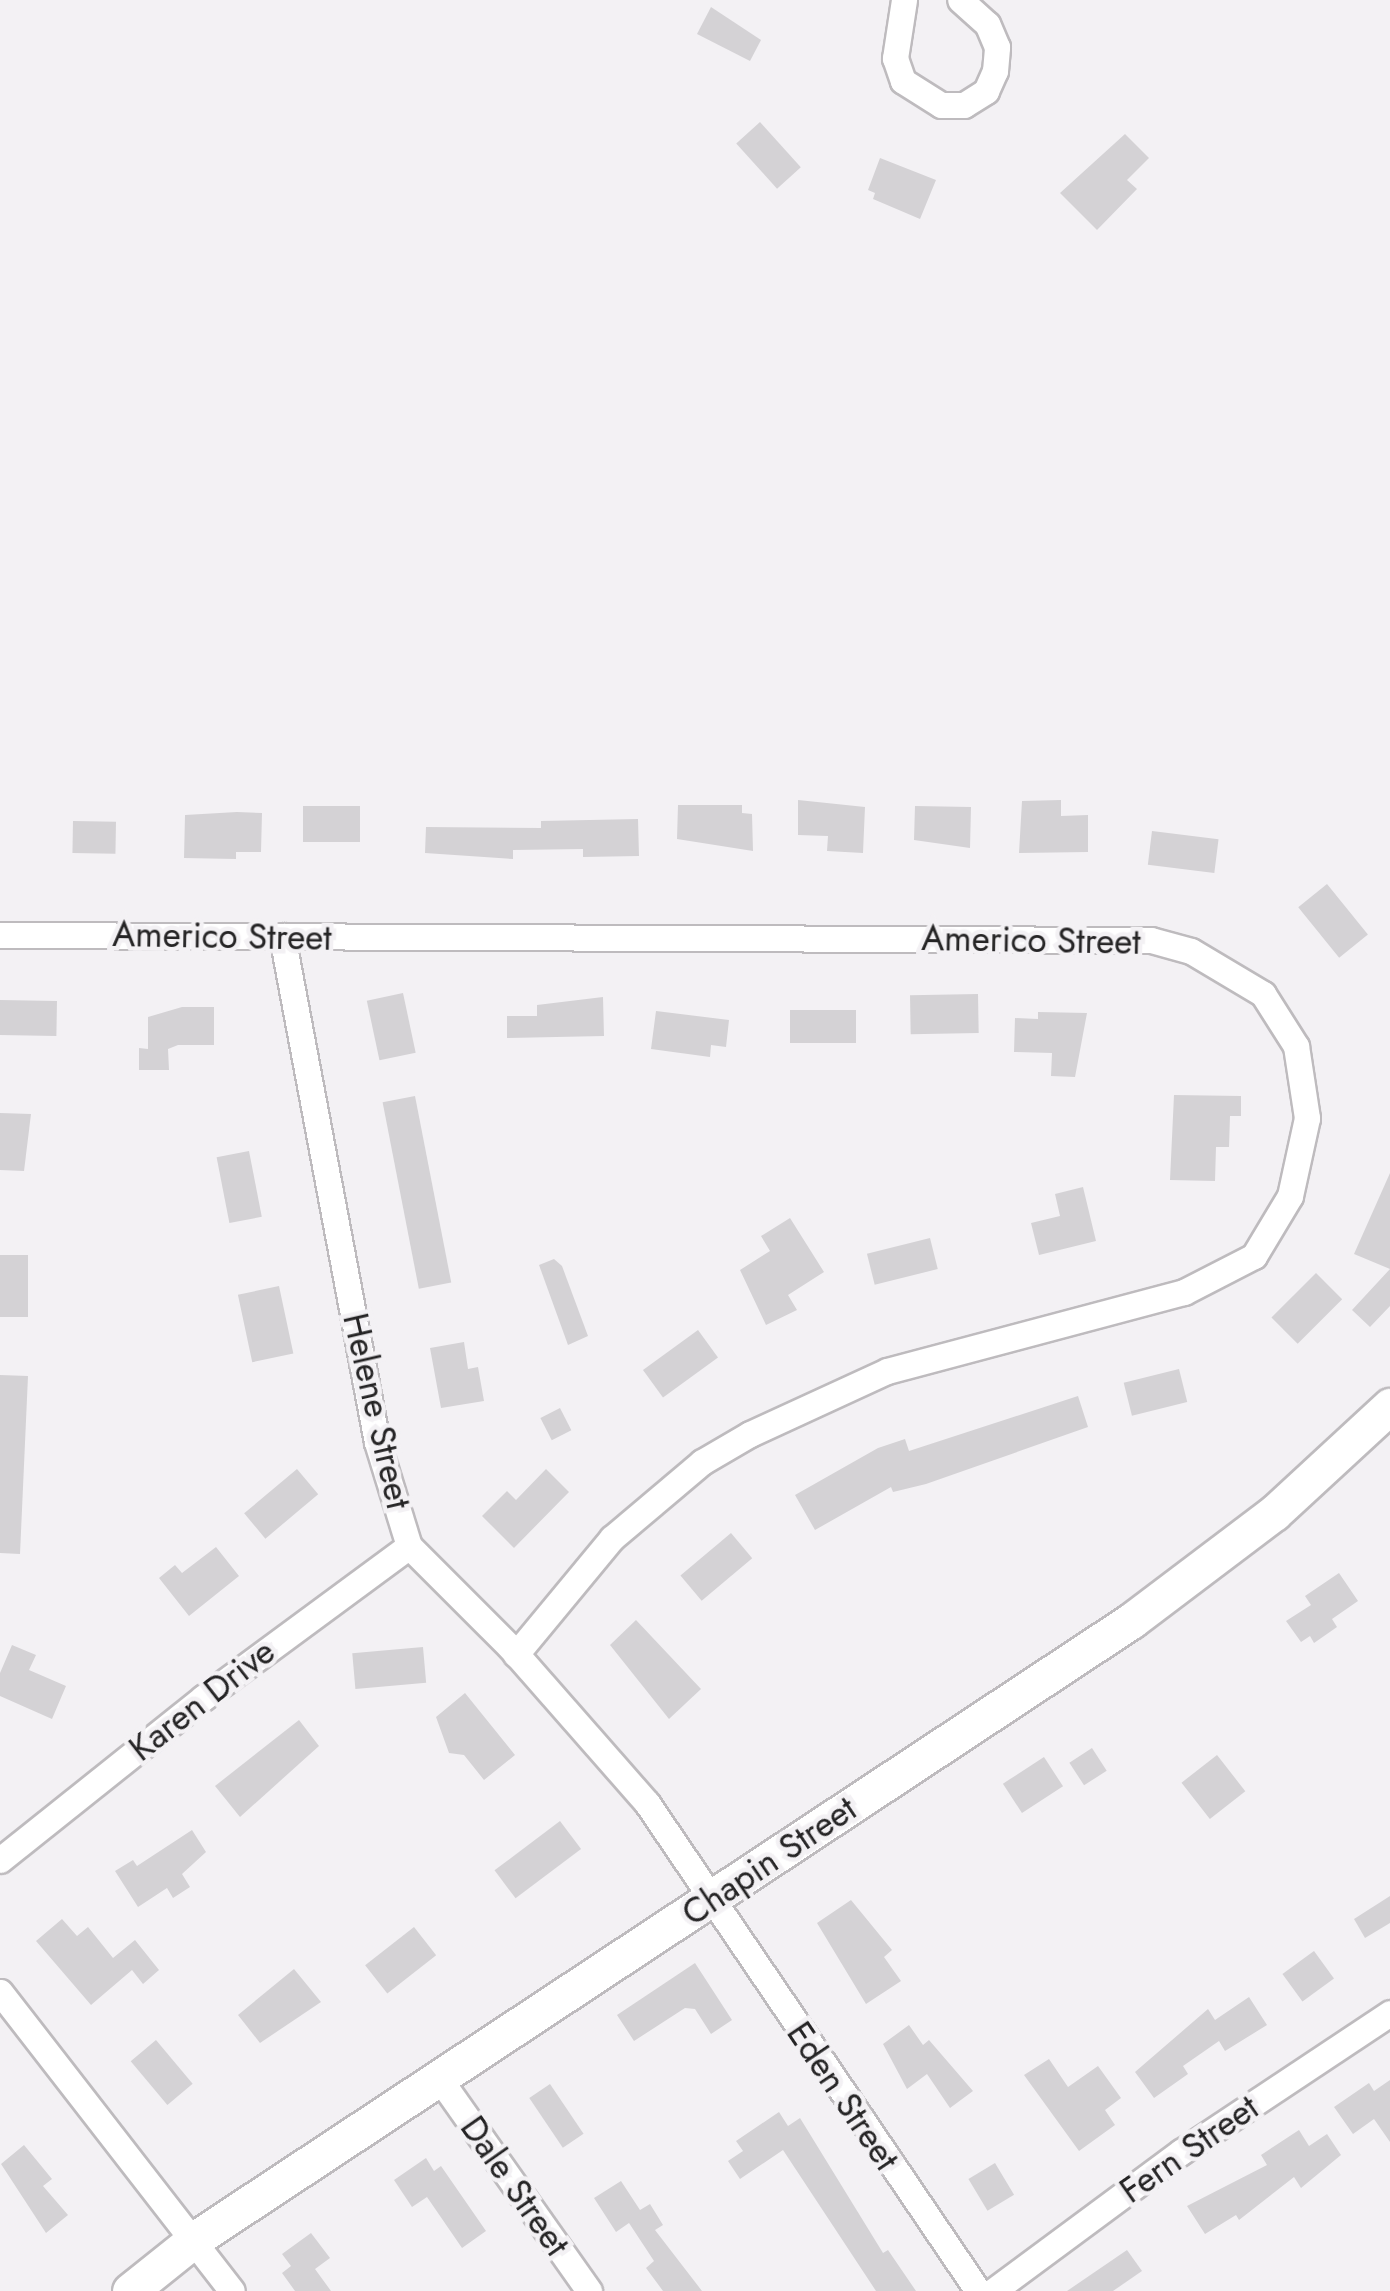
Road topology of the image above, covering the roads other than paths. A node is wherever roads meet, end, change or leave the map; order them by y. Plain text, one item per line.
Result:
1 (904, 0) edge
2 (960, 0) edge
3 (0, 935) edge
4 (282, 936) junction
5 (1390, 1406) edge
6 (408, 1546) junction
7 (516, 1654) junction
8 (0, 1860) edge
9 (710, 1900) junction
10 (0, 1992) edge
11 (1390, 2014) edge
12 (441, 2082) junction
13 (196, 2239) junction
14 (130, 2291) edge
15 (232, 2291) edge
16 (589, 2291) edge
17 (978, 2291) edge
18 (993, 2291) edge

1 - 2 street
3 - 4 street, Americo Street
4 - 6 street, Helene Street
4 - 7 street, Americo Street
5 - 9 main road, Chapin Street
6 - 7 street, Helene Street
6 - 8 street, Karen Drive
7 - 9 street, Helene Street
9 - 12 main road, Chapin Street
9 - 17 street, Eden Street
10 - 13 street
11 - 18 street, Fern Street
12 - 13 main road, Chapin Street
12 - 16 street, Dale Street
13 - 14 main road, Chapin Street
13 - 15 street

